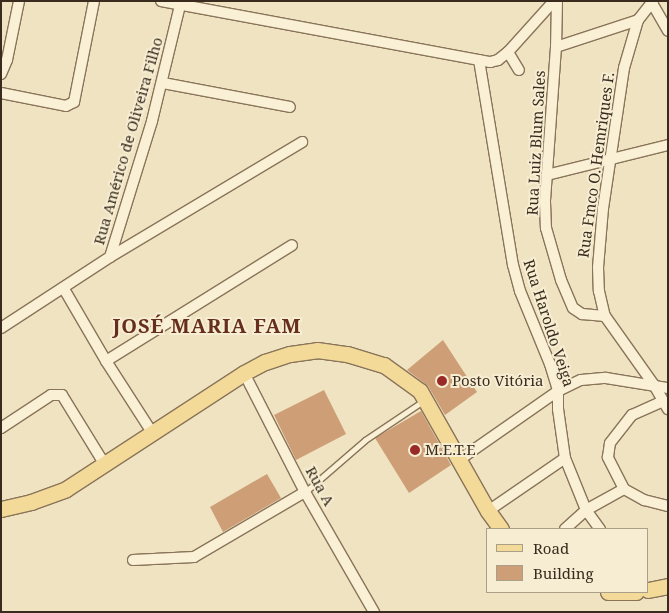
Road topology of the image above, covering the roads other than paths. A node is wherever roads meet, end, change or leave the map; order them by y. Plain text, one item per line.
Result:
1 (19, 1) edge
2 (94, 1) edge
3 (161, 1) edge
4 (556, 1) edge
5 (652, 2) edge
6 (180, 5) junction
7 (638, 20) junction
8 (668, 31) edge
9 (556, 47) junction
10 (508, 52) junction
11 (479, 60) junction
12 (519, 70) dead end
13 (1, 74) edge
14 (163, 83) junction
15 (1, 93) edge
16 (290, 107) dead end
17 (302, 142) dead end
18 (668, 145) edge
19 (610, 158) junction
20 (548, 175) junction
21 (292, 245) dead end
22 (110, 257) junction
23 (64, 289) junction
24 (604, 316) junction
25 (1, 328) edge
26 (106, 361) junction
27 (244, 373) junction
28 (654, 385) junction
29 (668, 388) edge
30 (558, 391) junction
31 (425, 400) junction
32 (665, 405) edge
33 (1, 428) edge
34 (153, 434) junction
35 (565, 458) junction
36 (459, 460) junction
37 (105, 465) junction
38 (624, 489) junction
39 (305, 492) junction
40 (668, 506) edge
41 (1, 509) edge
42 (586, 510) junction
43 (488, 511) junction
44 (500, 528) edge
45 (566, 528) edge
46 (599, 528) edge
47 (133, 560) dead end
48 (668, 586) edge
49 (649, 589) edge
50 (374, 612) edge

1 - 13 street
2 - 15 street
3 - 6 street
4 - 9 street, Rua Luiz Blum Sales
4 - 10 street
5 - 7 street, Rua Fmco O. Hemriques F.
5 - 8 street
6 - 11 street
6 - 14 street, Rua Américo de Oliveira Filho
7 - 9 street
7 - 19 street, Rua Fmco O. Hemriques F.
9 - 20 street, Rua Luiz Blum Sales
10 - 11 street
10 - 12 street
11 - 30 street, Rua Haroldo Veiga
14 - 16 street
14 - 22 street, Rua Américo de Oliveira Filho
17 - 22 street
18 - 19 street
19 - 20 street
19 - 24 street, Rua Fmco O. Hemriques F.
20 - 24 street, Rua Luiz Blum Sales
21 - 26 street
22 - 23 street
23 - 25 street
23 - 26 street
24 - 28 street, Rua Fmco O. Hemriques F.
26 - 34 street
27 - 31 main road
27 - 34 main road
27 - 39 street, Rua A
28 - 29 street
28 - 30 street
28 - 32 street, Rua Fmco O. Hemriques F.
30 - 35 street, Rua Haroldo Veiga
30 - 36 street
31 - 36 main road
31 - 39 lane
32 - 38 street
33 - 37 street
34 - 37 main road
35 - 42 street, Rua Haroldo Veiga
35 - 43 street
36 - 43 main road
37 - 41 main road
38 - 40 street
38 - 42 street
39 - 47 street
39 - 50 street, Rua A
42 - 45 street
42 - 46 street, Rua Haroldo Veiga
43 - 44 main road
48 - 49 main road

